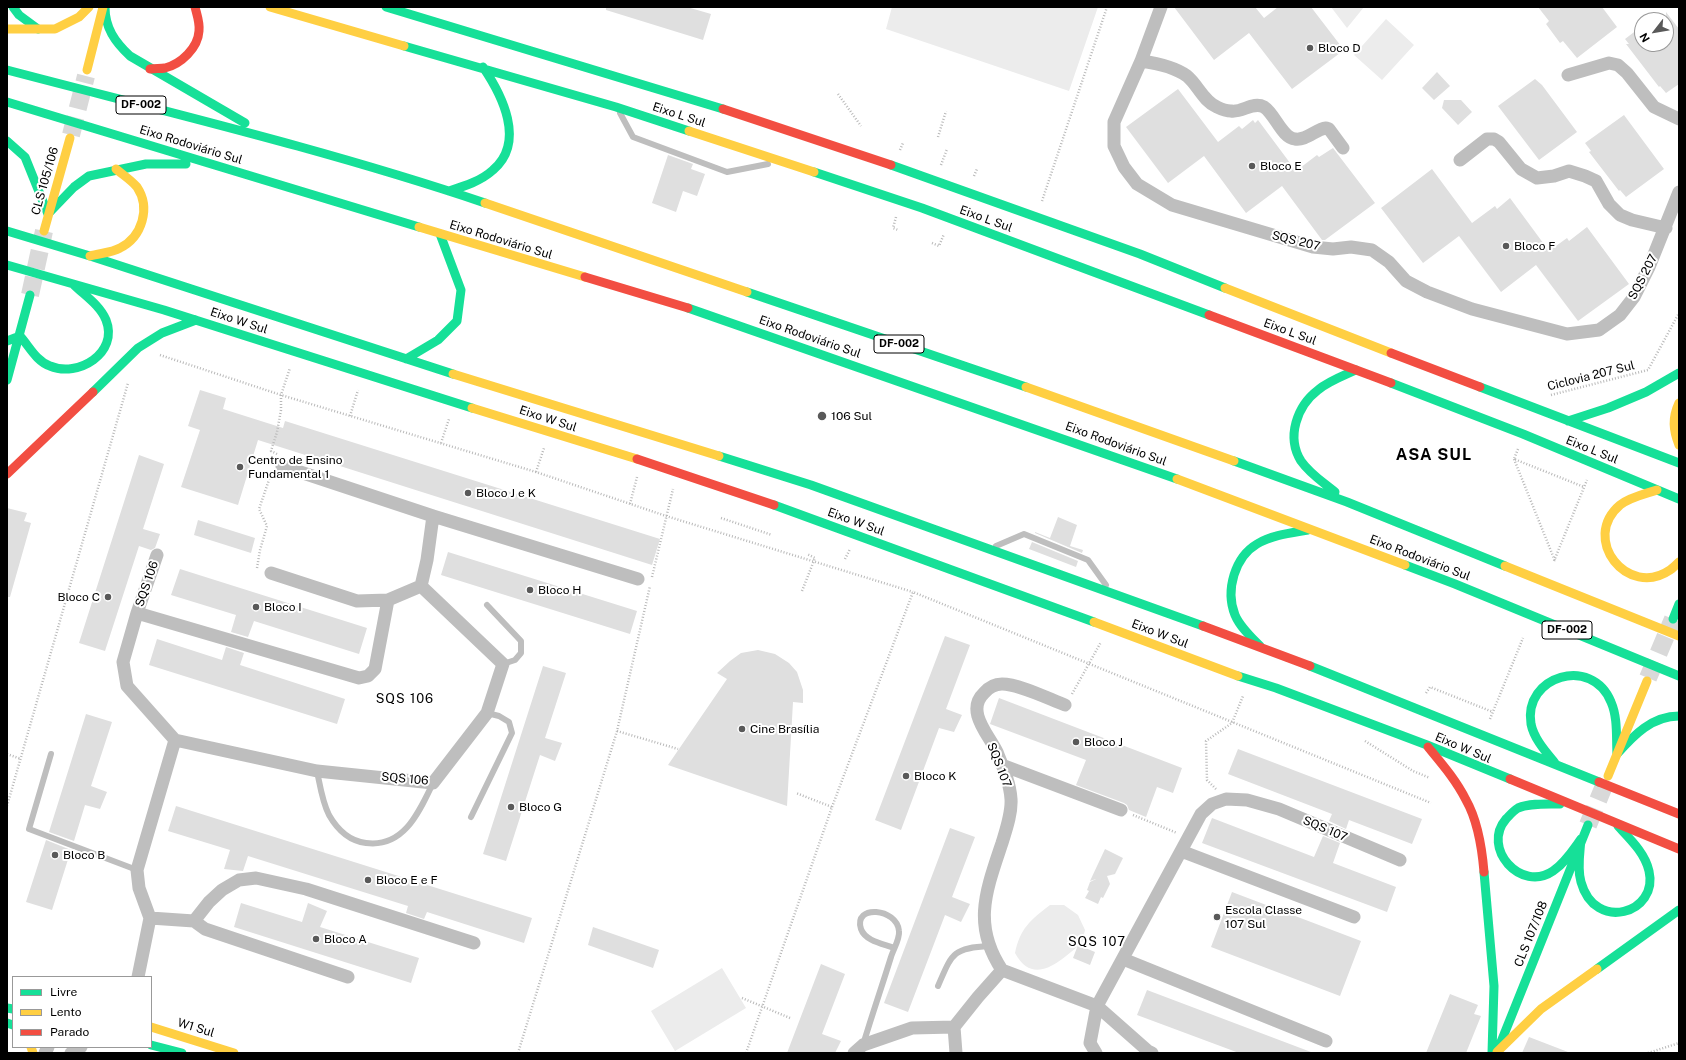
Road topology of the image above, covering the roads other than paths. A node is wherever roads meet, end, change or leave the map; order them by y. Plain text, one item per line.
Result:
1 (13, 7) edge
2 (89, 7) edge
3 (104, 7) edge
4 (195, 7) edge
5 (270, 7) edge
6 (386, 7) edge
7 (1161, 7) edge
8 (7, 29) edge
9 (38, 29) junction
10 (1141, 61) junction
11 (483, 67) junction
12 (150, 69) junction
13 (7, 70) edge
14 (87, 70) tunnel mouth
15 (1568, 75) dead end
16 (7, 102) edge
17 (616, 107) junction
18 (1679, 118) edge
19 (70, 138) tunnel mouth
20 (276, 140) junction
21 (7, 141) edge
22 (1343, 148) dead end
23 (1460, 160) dead end
24 (782, 161) junction
25 (225, 168) junction
26 (116, 169) junction
27 (449, 191) junction
28 (1679, 192) edge
29 (48, 214) junction
30 (1666, 228) junction
31 (7, 231) edge
32 (44, 231) tunnel mouth
33 (440, 234) junction
34 (90, 256) junction
35 (7, 265) edge
36 (70, 282) junction
37 (30, 295) tunnel mouth
38 (196, 320) junction
39 (20, 336) junction
40 (7, 341) edge
41 (406, 359) junction
42 (1356, 370) junction
43 (1679, 373) edge
44 (7, 380) edge
45 (1679, 403) edge
46 (1568, 421) junction
47 (1679, 445) edge
48 (1679, 463) edge
49 (282, 466) dead end
50 (7, 474) edge
51 (1657, 490) junction
52 (1679, 499) edge
53 (1347, 502) junction
54 (433, 516) junction
55 (1310, 530) junction
56 (989, 549) junction
57 (157, 555) dead end
58 (1679, 562) edge
59 (271, 573) dead end
60 (638, 579) dead end
61 (421, 586) junction
62 (1112, 593) junction
63 (388, 600) junction
64 (1679, 604) edge
65 (487, 605) dead end
66 (137, 613) junction
67 (1673, 619) tunnel mouth
68 (1679, 636) edge
69 (1260, 646) junction
70 (503, 664) junction
71 (1679, 676) edge
72 (1647, 681) tunnel mouth
73 (1065, 706) road end
74 (487, 713) junction
75 (1679, 716) edge
76 (175, 740) junction
77 (1427, 746) junction
78 (51, 754) dead end
79 (1617, 754) junction
80 (1555, 763) junction
81 (1002, 765) junction
82 (317, 771) junction
83 (1608, 776) tunnel mouth
84 (433, 783) junction
85 (1673, 802) dead end
86 (1565, 804) junction
87 (1653, 804) junction
88 (1122, 810) road end
89 (1679, 814) edge
90 (471, 817) dead end
91 (1616, 823) junction
92 (1588, 825) tunnel mouth
93 (1581, 839) junction
94 (1679, 849) edge
95 (1181, 851) junction
96 (1400, 860) dead end
97 (137, 870) junction
98 (1679, 910) edge
99 (1354, 917) dead end
100 (150, 918) junction
101 (194, 920) junction
102 (474, 943) dead end
103 (989, 946) junction
104 (894, 948) junction
105 (1123, 959) junction
106 (1002, 970) junction
107 (138, 976) edge
108 (348, 977) dead end
109 (938, 986) dead end
110 (1097, 1006) junction
111 (954, 1027) junction
112 (156, 1028) edge
113 (1326, 1041) dead end
114 (152, 1045) edge
115 (858, 1049) edge
116 (1148, 1052) edge
117 (182, 1053) edge
118 (234, 1053) edge
119 (956, 1053) edge
120 (1096, 1053) edge
121 (1495, 1053) edge

1 - 9 main road
2 - 9 main road
3 - 12 main road
3 - 14 main road
4 - 12 main road
5 - 11 main road, Eixo L Sul
6 - 46 main road, Eixo L Sul
7 - 10 street, SQS 207
8 - 9 main road
10 - 22 street
10 - 30 street, SQS 207
11 - 17 main road, Eixo L Sul
11 - 27 main road
12 - 20 main road
13 - 20 main road, Eixo Rodoviário Sul / DF-002
15 - 18 street
16 - 25 main road, Eixo Rodoviário Sul / DF-002
17 - 24 main road, Eixo L Sul
17 - 24 lane
19 - 29 main road, CLS 105/106
20 - 27 main road, Eixo Rodoviário Sul / DF-002
21 - 29 main road
23 - 30 street
24 - 42 main road, Eixo L Sul
25 - 26 main road
25 - 33 main road, Eixo Rodoviário Sul / DF-002
26 - 29 main road
26 - 34 main road
27 - 53 main road, Eixo Rodoviário Sul / DF-002
28 - 30 street, SQS 207
29 - 32 main road, CLS 105/106
31 - 34 main road, Eixo W Sul
33 - 41 main road
33 - 55 main road, Eixo Rodoviário Sul / DF-002
34 - 41 main road, Eixo W Sul
35 - 36 main road, Eixo W Sul
36 - 38 main road, Eixo W Sul
36 - 39 main road
37 - 39 main road
38 - 50 main road
38 - 77 main road, Eixo W Sul
39 - 40 main road
39 - 44 main road
41 - 56 main road, Eixo W Sul
42 - 51 main road, Eixo L Sul
42 - 53 main road
43 - 46 main road
45 - 47 main road
46 - 48 main road, Eixo L Sul
49 - 54 street
51 - 52 main road, Eixo L Sul
51 - 58 main road
53 - 68 main road, Eixo Rodoviário Sul / DF-002
54 - 60 street
54 - 61 street
55 - 69 main road
55 - 71 main road, Eixo Rodoviário Sul / DF-002
56 - 62 main road, Eixo W Sul
56 - 62 lane
57 - 66 street, SQS 106
59 - 63 street
61 - 63 street
61 - 70 street
62 - 69 main road, Eixo W Sul
63 - 66 street, SQS 106
64 - 67 main road
65 - 70 lane
66 - 76 street, SQS 106
69 - 80 main road, Eixo W Sul
70 - 74 street, SQS 106
72 - 79 main road
73 - 81 street, SQS 107
74 - 84 street, SQS 106
74 - 90 lane
75 - 79 main road
76 - 82 street, SQS 106
76 - 97 street
77 - 86 main road, Eixo W Sul
77 - 121 main road
78 - 97 lane
79 - 80 main road
79 - 83 main road
80 - 87 main road, Eixo W Sul
81 - 88 street
81 - 103 street, SQS 107
82 - 84 street, SQS 106
82 - 84 lane
85 - 87 main road
86 - 91 main road, Eixo W Sul
86 - 93 main road
87 - 89 main road, Eixo W Sul
91 - 93 main road
91 - 94 main road, Eixo W Sul
92 - 93 main road, CLS 107/108
93 - 121 main road, CLS 107/108
95 - 96 street, SQS 107
95 - 99 street
95 - 105 street, SQS 107
97 - 100 street
98 - 121 main road
100 - 101 street
100 - 107 street
101 - 102 street
101 - 108 street
103 - 106 street, SQS 107
103 - 109 lane
104 - 104 lane
104 - 115 lane
105 - 110 street, SQS 107
105 - 113 street
106 - 110 street
106 - 111 street
110 - 116 street
110 - 120 street, SQS 107
111 - 115 street
111 - 119 street
112 - 118 main road, W1 Sul
114 - 117 main road

